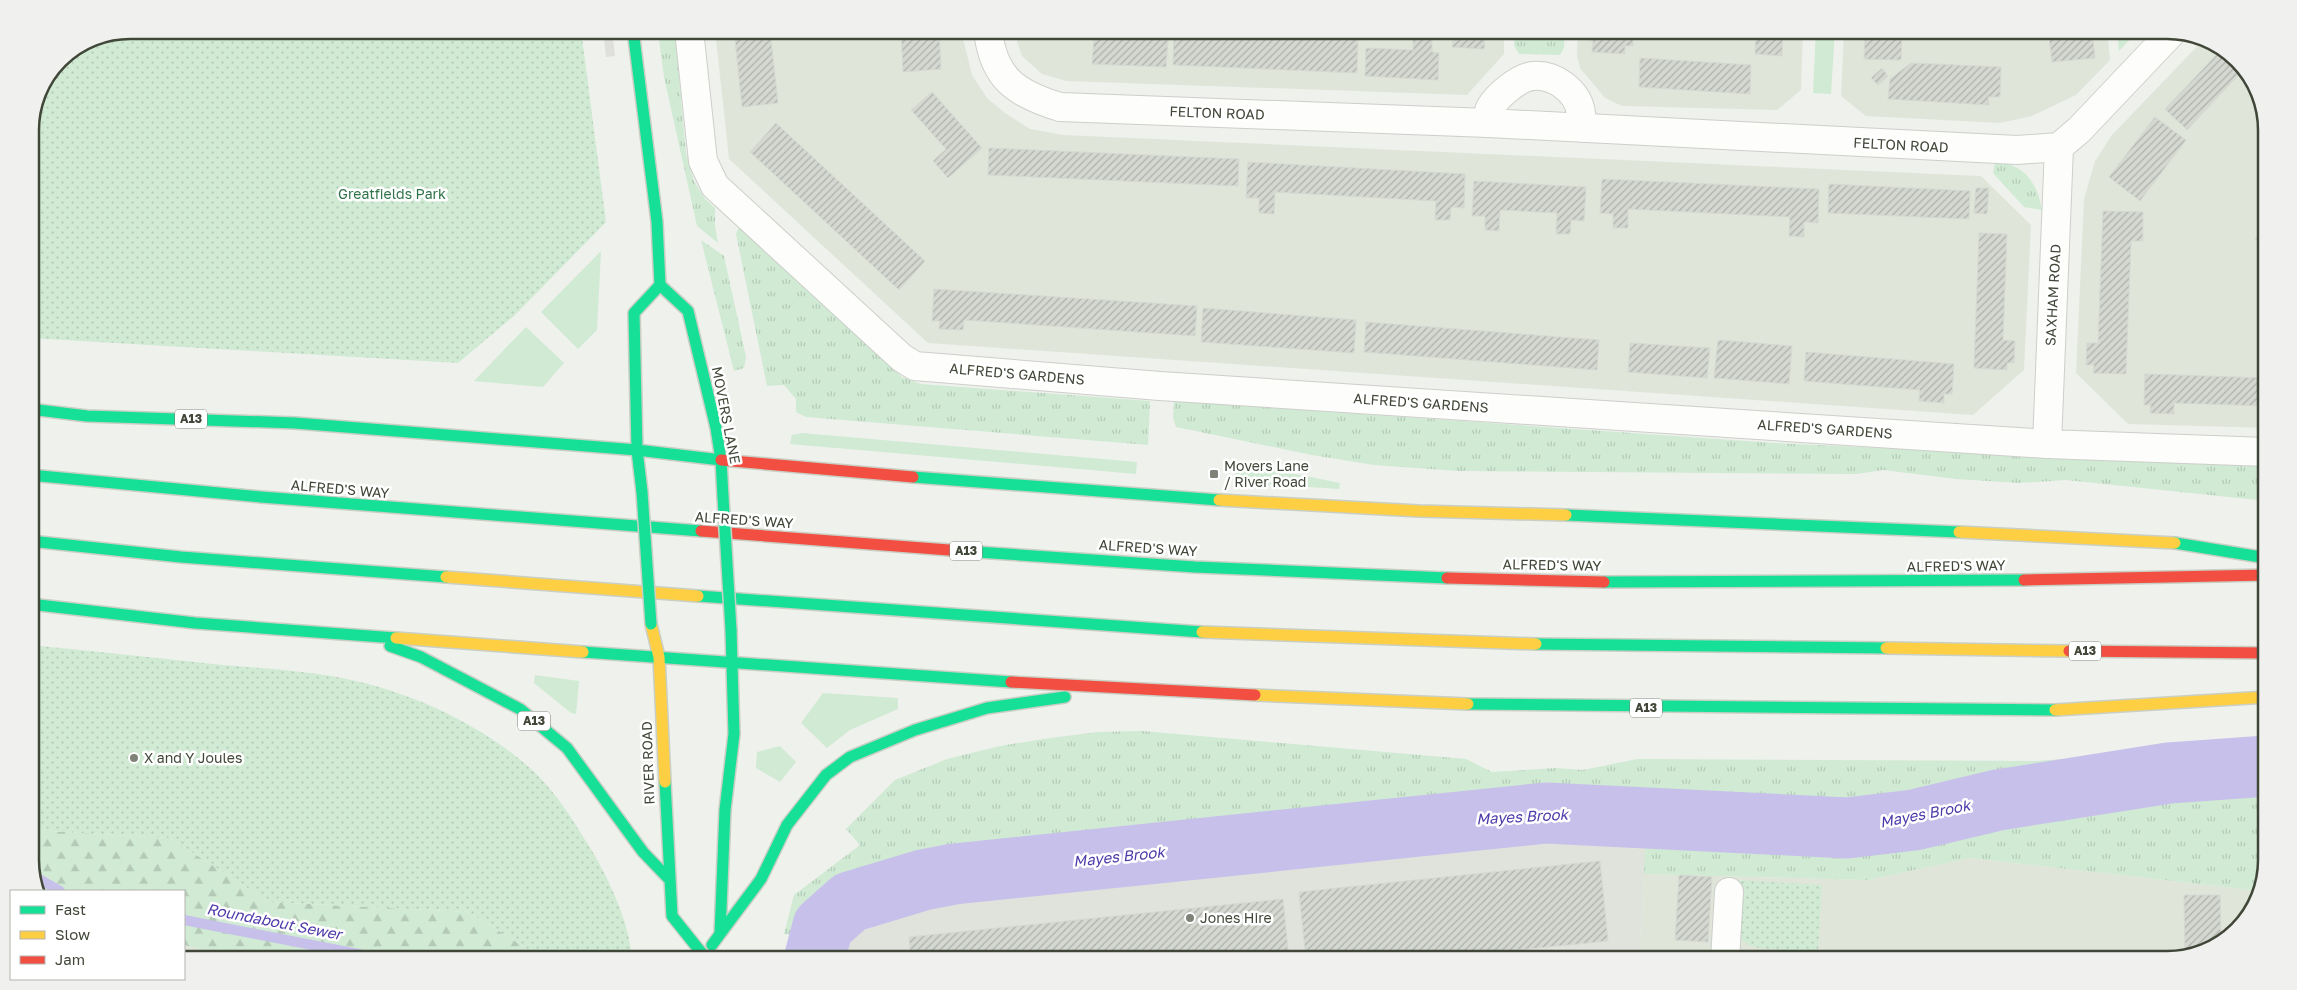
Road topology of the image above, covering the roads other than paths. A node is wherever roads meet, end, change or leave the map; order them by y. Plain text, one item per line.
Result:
1 (634, 39) edge
2 (690, 39) edge
3 (991, 39) edge
4 (2165, 39) edge
5 (1488, 123) junction
6 (1581, 128) junction
7 (2059, 146) junction
8 (660, 285) junction
9 (39, 411) edge
10 (2046, 444) junction
11 (637, 450) junction
12 (2258, 452) edge
13 (721, 460) junction
14 (39, 476) edge
15 (39, 542) edge
16 (2258, 557) edge
17 (2258, 575) edge
18 (39, 605) edge
19 (347, 632) junction
20 (2258, 653) edge
21 (659, 658) junction
22 (733, 663) junction
23 (1123, 689) junction
24 (2258, 698) edge
25 (668, 878) junction
26 (1729, 892) dead end
27 (720, 934) junction
28 (699, 951) edge
29 (709, 951) edge
30 (1725, 951) edge

1 - 8 main road
2 - 10 street, ALFRED'S GARDENS
3 - 5 street, FELTON ROAD
4 - 7 street
5 - 6 street, FELTON ROAD
5 - 6 street
6 - 7 street, FELTON ROAD
7 - 10 street, SAXHAM ROAD
8 - 11 main road
8 - 13 main road, MOVERS LANE
9 - 11 main road, A13
10 - 12 street, ALFRED'S GARDENS
11 - 13 main road, A13
11 - 21 main road, RIVER ROAD, bridge
13 - 16 main road, A13
13 - 22 main road, MOVERS LANE, bridge
14 - 17 main road, ALFRED'S WAY / A13
15 - 20 main road, A13
18 - 19 main road, A13
19 - 21 main road, A13
19 - 25 main road, A13
21 - 22 main road, A13
21 - 25 main road, RIVER ROAD
22 - 23 main road, A13
22 - 27 main road
23 - 24 main road, A13
23 - 27 main road, RIVER ROAD
25 - 28 main road, RIVER ROAD
26 - 30 street
27 - 29 main road, RIVER ROAD

